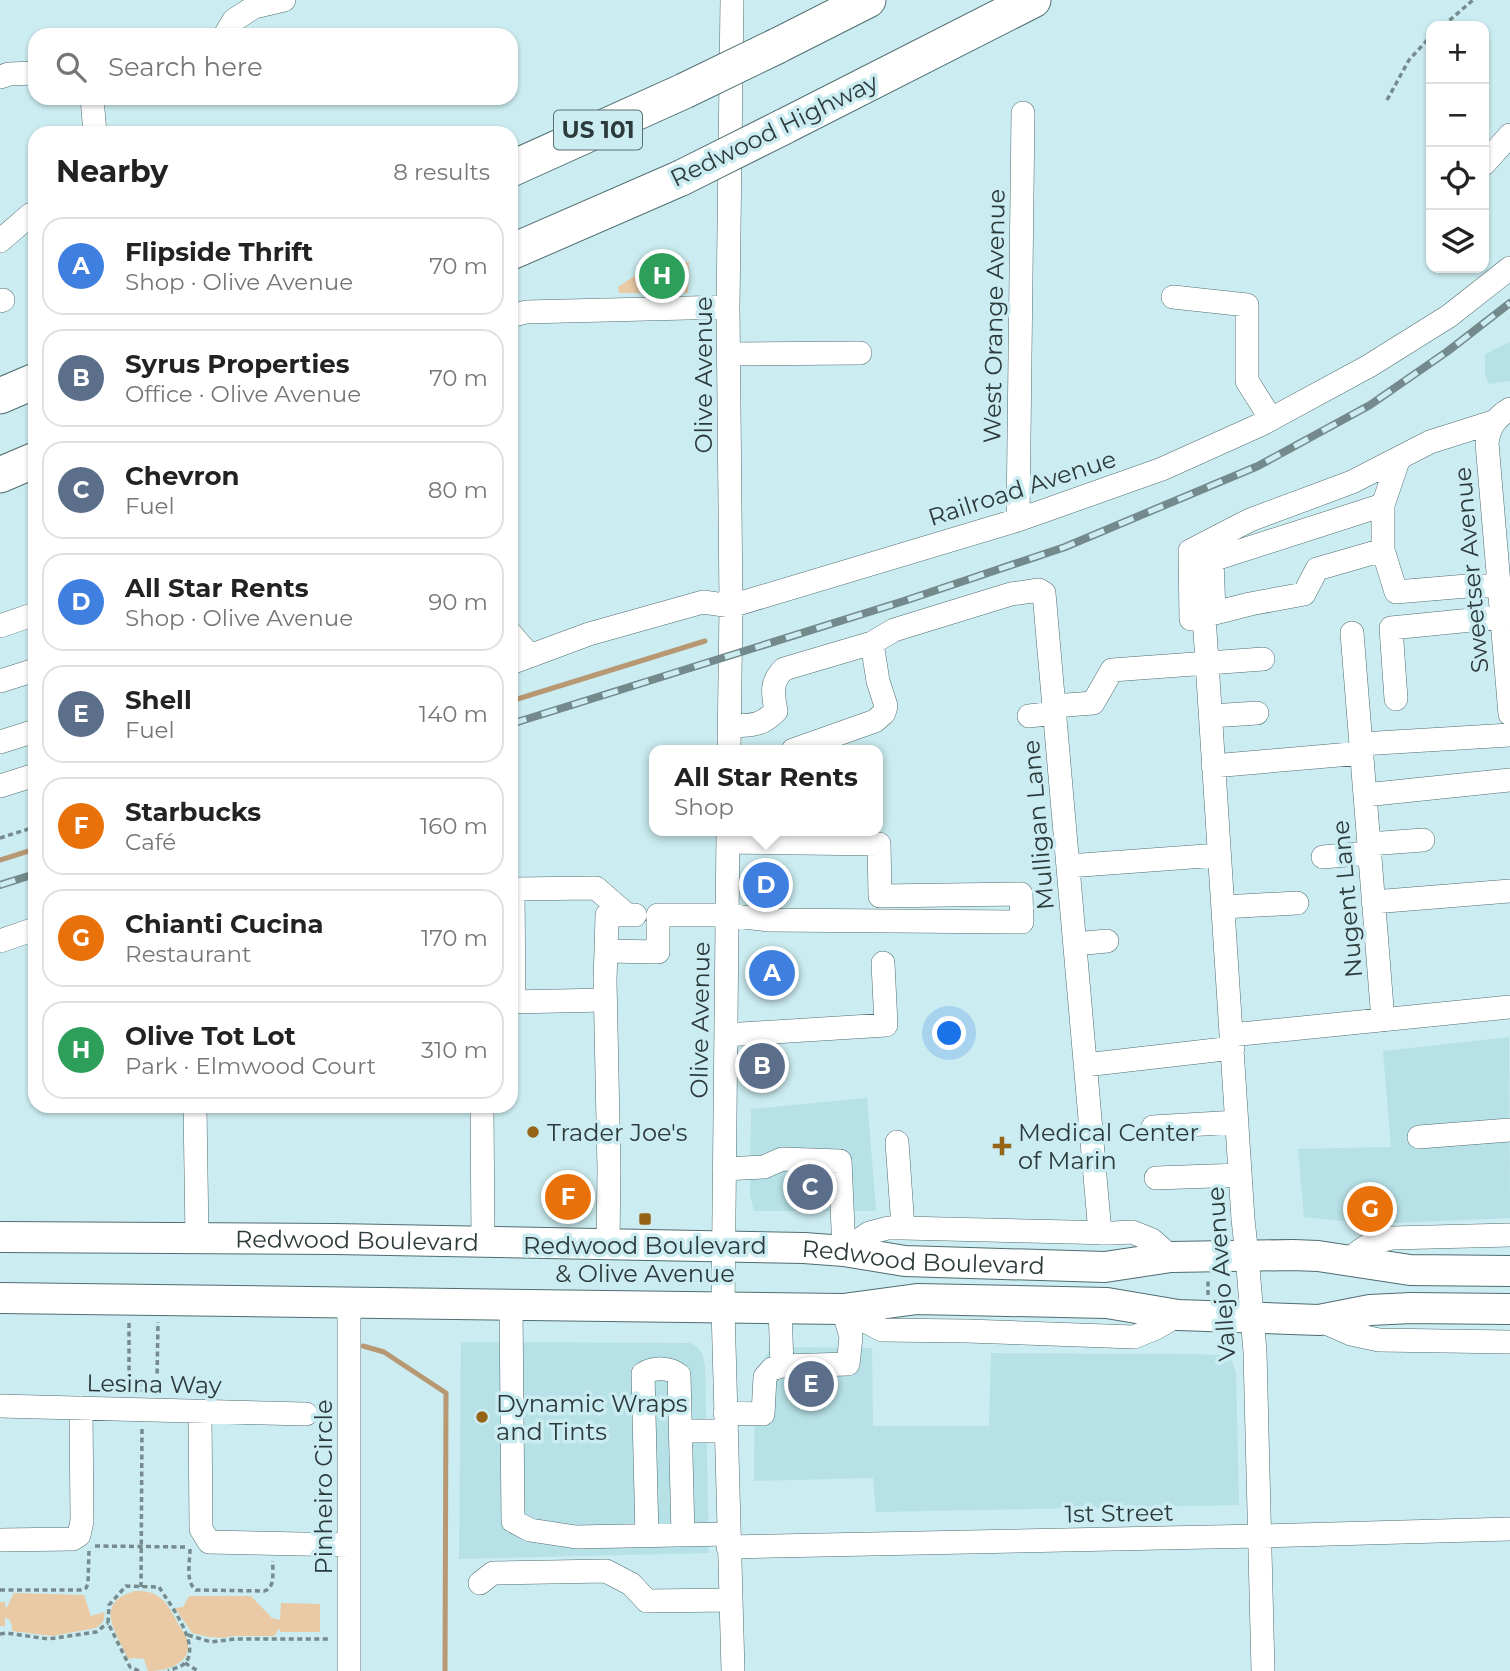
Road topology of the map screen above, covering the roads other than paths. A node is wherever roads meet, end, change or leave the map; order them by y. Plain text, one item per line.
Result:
1 (284, 0) edge
2 (732, 0) edge
3 (868, 0) edge
4 (1033, 0) edge
5 (229, 28) edge
6 (28, 73) edge
7 (0, 77) edge
8 (93, 105) edge
9 (1023, 113) dead end
10 (94, 126) edge
11 (1510, 135) edge
12 (1489, 158) edge
13 (518, 166) edge
14 (28, 217) edge
15 (0, 241) edge
16 (518, 249) edge
17 (1510, 268) edge
18 (1173, 297) dead end
19 (728, 307) junction
20 (518, 314) edge
21 (860, 353) dead end
22 (728, 354) junction
23 (28, 384) edge
24 (0, 396) edge
25 (1502, 416) edge
26 (1271, 419) junction
27 (1399, 458) junction
28 (28, 463) edge
29 (0, 475) edge
30 (1383, 505) junction
31 (1018, 520) junction
32 (1213, 550) junction
33 (1383, 550) junction
34 (1499, 586) junction
35 (731, 606) junction
36 (1209, 615) junction
37 (28, 616) edge
38 (1502, 617) junction
39 (0, 626) edge
40 (1352, 633) dead end
41 (872, 643) junction
42 (521, 659) edge
43 (1263, 659) dead end
44 (1207, 664) junction
45 (28, 672) edge
46 (0, 681) edge
47 (1396, 699) dead end
48 (1055, 710) junction
49 (1257, 713) dead end
50 (1510, 714) edge
51 (1029, 716) dead end
52 (1211, 716) junction
53 (730, 726) junction
54 (28, 733) edge
55 (1510, 734) edge
56 (0, 742) edge
57 (729, 745) edge
58 (807, 745) edge
59 (1361, 749) junction
60 (1213, 766) junction
61 (28, 777) edge
62 (1510, 780) edge
63 (0, 786) edge
64 (1359, 805) junction
65 (728, 837) edge
66 (1423, 840) dead end
67 (1369, 849) junction
68 (1219, 855) junction
69 (1323, 857) dead end
70 (1068, 866) junction
71 (518, 889) edge
72 (1510, 891) edge
73 (1373, 902) junction
74 (1297, 903) dead end
75 (1223, 906) junction
76 (626, 915) junction
77 (658, 915) junction
78 (727, 915) junction
79 (28, 931) edge
80 (0, 940) edge
81 (1107, 941) dead end
82 (1075, 944) junction
83 (606, 951) junction
84 (883, 963) dead end
85 (605, 1000) junction
86 (518, 1002) edge
87 (1510, 1007) edge
88 (1383, 1020) junction
89 (726, 1035) junction
90 (1232, 1041) junction
91 (1085, 1065) junction
92 (195, 1113) edge
93 (482, 1113) edge
94 (1237, 1122) junction
95 (1153, 1127) dead end
96 (1510, 1130) edge
97 (1419, 1137) dead end
98 (897, 1142) dead end
99 (724, 1168) junction
100 (1240, 1175) junction
101 (1156, 1178) dead end
102 (904, 1228) junction
103 (1100, 1233) junction
104 (1510, 1235) edge
105 (0, 1237) edge
106 (197, 1238) junction
107 (483, 1242) junction
108 (608, 1244) junction
109 (723, 1248) junction
110 (844, 1251) junction
111 (1247, 1256) junction
112 (1171, 1257) junction
113 (1349, 1260) junction
114 (1510, 1271) edge
115 (0, 1298) edge
116 (349, 1303) junction
117 (511, 1305) junction
118 (723, 1308) junction
119 (780, 1308) junction
120 (843, 1309) junction
121 (1510, 1309) edge
122 (1252, 1317) junction
123 (1319, 1320) junction
124 (1510, 1342) edge
125 (782, 1366) junction
126 (0, 1406) edge
127 (81, 1408) junction
128 (200, 1412) junction
129 (306, 1413) dead end
130 (726, 1422) junction
131 (681, 1431) junction
132 (1510, 1529) edge
133 (683, 1535) junction
134 (647, 1536) junction
135 (1259, 1536) junction
136 (0, 1541) edge
137 (728, 1541) junction
138 (349, 1545) junction
139 (480, 1583) dead end
140 (730, 1600) junction
141 (349, 1671) edge
142 (733, 1671) edge
143 (1262, 1671) edge

1 - 5 street
2 - 19 street, Olive Avenue
3 - 13 highway, US 101, bridge
4 - 16 highway, Redwood Highway, bridge
6 - 7 street
8 - 10 street
9 - 31 street, West Orange Avenue
11 - 12 street
14 - 15 street
17 - 26 street, Railroad Avenue
18 - 26 street
19 - 20 street
19 - 22 street, Olive Avenue
21 - 22 street
22 - 35 street, Olive Avenue
23 - 24 highway
25 - 27 street
25 - 34 street, Sweetser Avenue
26 - 31 street, Railroad Avenue
27 - 30 street
27 - 32 street
28 - 29 highway
30 - 32 street
30 - 33 street
31 - 35 street, Railroad Avenue
32 - 36 street, Vallejo Avenue
33 - 34 street
33 - 36 street
34 - 38 street, Sweetser Avenue
35 - 42 street, Railroad Avenue
35 - 53 street, Olive Avenue
36 - 44 street, Vallejo Avenue
37 - 39 street
38 - 47 street
38 - 50 street, Sweetser Avenue
40 - 59 street
41 - 48 street, Mulligan Lane
41 - 53 street
41 - 58 street
43 - 44 street
44 - 48 street
44 - 52 street, Vallejo Avenue
45 - 46 street
48 - 51 street
48 - 70 street, Mulligan Lane
49 - 52 street
52 - 60 street, Vallejo Avenue
53 - 57 street, Olive Avenue
54 - 56 street
55 - 59 street
59 - 60 street
59 - 64 street
60 - 68 street, Vallejo Avenue
61 - 63 street
62 - 64 street, Nugent Lane
64 - 67 street, Nugent Lane
65 - 78 street, Olive Avenue
65 - 78 street
66 - 67 street
67 - 69 street
67 - 73 street, Nugent Lane
68 - 70 street
68 - 75 street, Vallejo Avenue
70 - 82 street, Mulligan Lane
71 - 76 street
72 - 73 street
73 - 88 street, Nugent Lane
74 - 75 street
75 - 90 street, Vallejo Avenue
76 - 77 street
76 - 83 street
77 - 78 street
77 - 83 street
78 - 89 street, Olive Avenue
79 - 80 street
81 - 82 street
82 - 91 street, Mulligan Lane
83 - 85 street
84 - 89 street
85 - 86 street
85 - 108 street
87 - 88 street
88 - 90 street
89 - 99 street, Olive Avenue
90 - 91 street
90 - 94 street, Vallejo Avenue
91 - 103 street, Mulligan Lane
92 - 106 street
93 - 107 street
94 - 95 street
94 - 100 street, Vallejo Avenue
96 - 97 street
98 - 102 street
99 - 109 street, Olive Avenue
99 - 110 street
100 - 101 street
100 - 111 street, Vallejo Avenue
102 - 103 street
102 - 110 street
103 - 112 street
104 - 113 street
105 - 106 main road, Redwood Boulevard
106 - 107 main road, Redwood Boulevard
107 - 108 main road, Redwood Boulevard
108 - 109 main road, Redwood Boulevard
109 - 110 main road, Redwood Boulevard
109 - 118 street, Olive Avenue
110 - 112 main road, Redwood Boulevard
111 - 112 main road, Redwood Boulevard
111 - 113 main road, Redwood Boulevard
111 - 122 street, Vallejo Avenue
113 - 114 main road, Redwood Boulevard
115 - 116 main road, Redwood Boulevard
116 - 117 main road, Redwood Boulevard
116 - 138 street, Pinheiro Circle
117 - 118 main road, Redwood Boulevard
117 - 134 street, 1st Street
118 - 119 main road, Redwood Boulevard
118 - 130 street, Olive Avenue
119 - 120 main road, Redwood Boulevard
119 - 125 street
120 - 122 main road, Redwood Boulevard
120 - 125 street
121 - 123 main road, Redwood Boulevard
122 - 123 main road, Redwood Boulevard
122 - 135 street, Vallejo Avenue
123 - 124 street
125 - 130 street
126 - 127 street, Lesina Way
127 - 128 street, Lesina Way
127 - 136 street
128 - 129 street, Lesina Way
128 - 138 street
130 - 131 street
130 - 137 street, Olive Avenue
131 - 133 street
131 - 134 street
132 - 135 street, 1st Street
133 - 134 street, 1st Street
133 - 137 street, 1st Street
135 - 137 street, 1st Street
135 - 143 street, Vallejo Avenue
137 - 140 street, Olive Avenue
138 - 141 street, Pinheiro Circle
139 - 140 street
140 - 142 street, Olive Avenue

